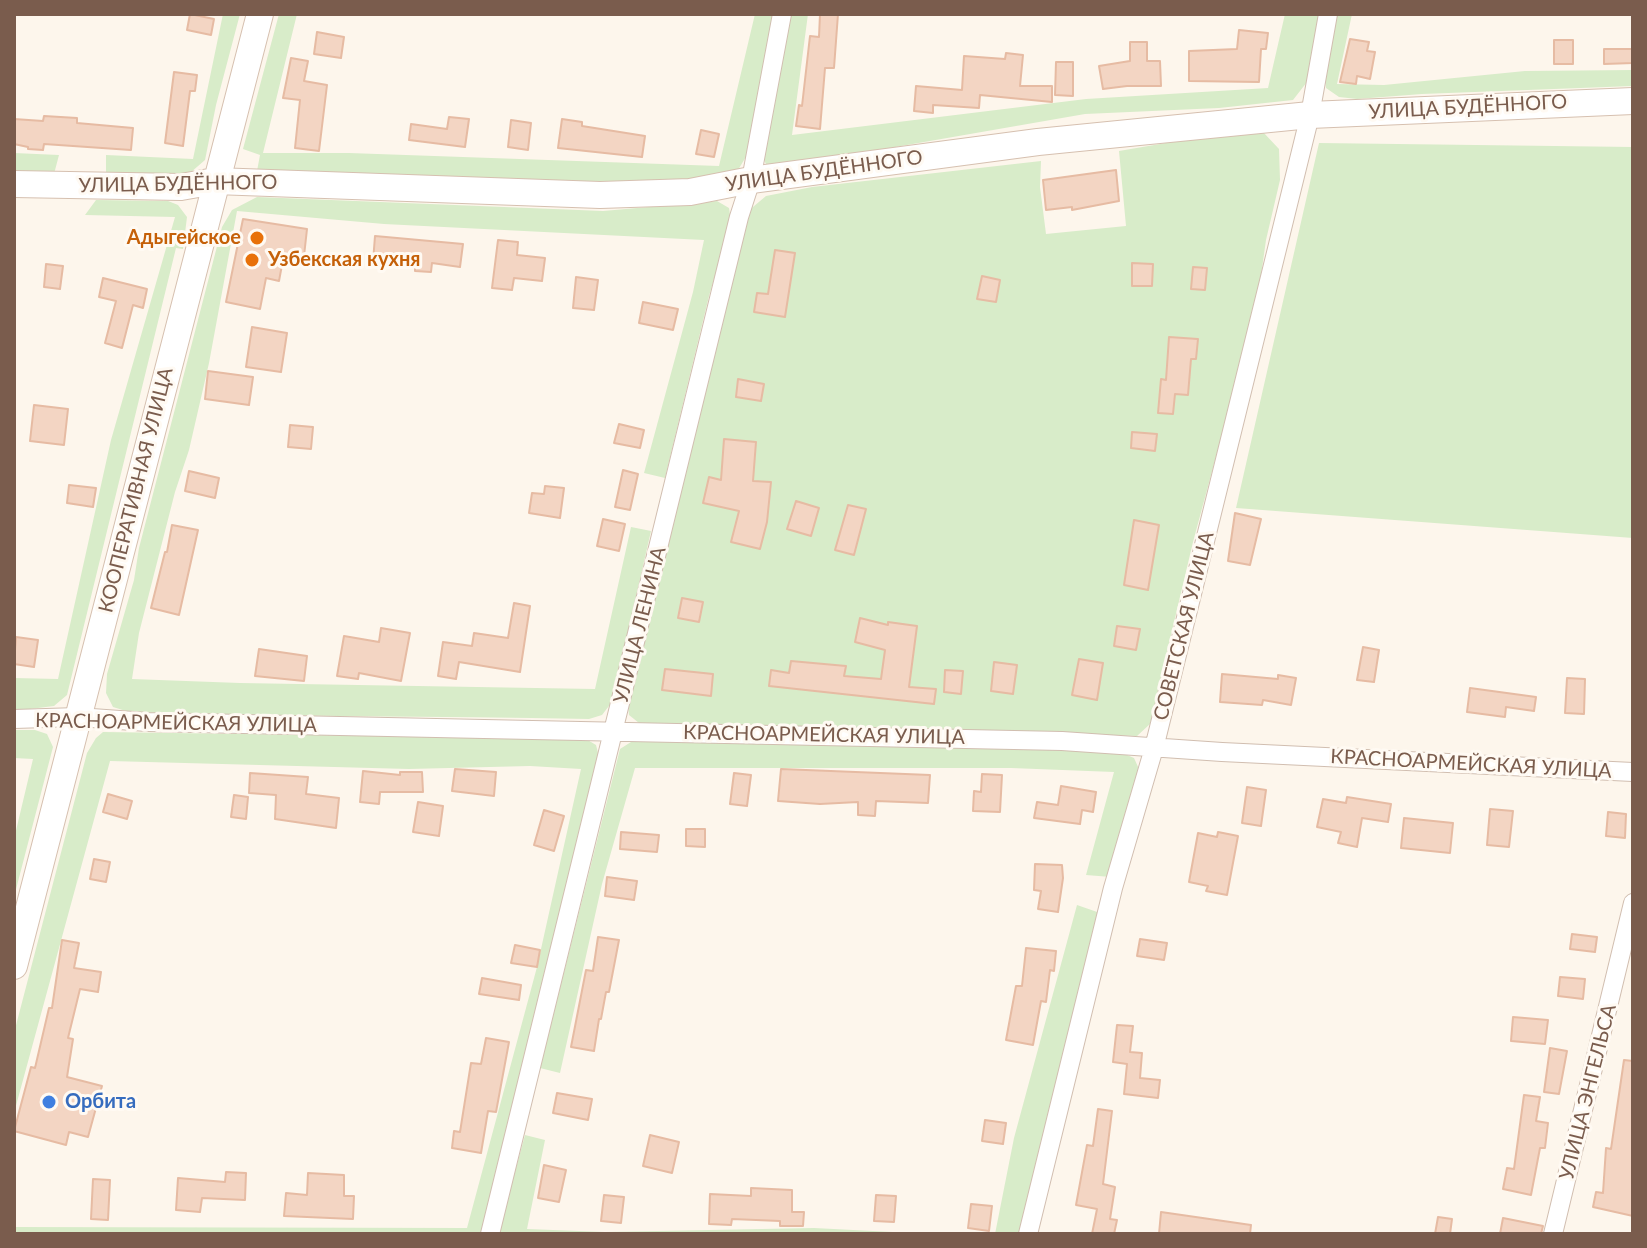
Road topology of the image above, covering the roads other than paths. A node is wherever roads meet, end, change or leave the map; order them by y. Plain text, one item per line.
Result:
1 (260, 14) edge
2 (782, 14) edge
3 (1328, 14) edge
4 (1633, 101) edge
5 (1310, 115) junction
6 (751, 180) junction
7 (215, 181) junction
8 (14, 184) edge
9 (78, 717) junction
10 (14, 719) edge
11 (614, 731) junction
12 (1154, 748) junction
13 (1633, 772) edge
14 (1633, 903) edge
15 (14, 966) edge
16 (490, 1234) edge
17 (1028, 1234) edge
18 (1553, 1234) edge

1 - 7 street, КООПЕРАТИВНАЯ УЛИЦА
2 - 6 street, УЛИЦА ЛЕНИНА
3 - 5 street, СОВЕТСКАЯ УЛИЦА
4 - 5 street, УЛИЦА БУДЁННОГО
5 - 6 street, УЛИЦА БУДЁННОГО
5 - 12 street, СОВЕТСКАЯ УЛИЦА
6 - 7 street, УЛИЦА БУДЁННОГО
6 - 11 street, УЛИЦА ЛЕНИНА
7 - 8 street, УЛИЦА БУДЁННОГО
7 - 9 street, КООПЕРАТИВНАЯ УЛИЦА
9 - 10 street, КРАСНОАРМЕЙСКАЯ УЛИЦА
9 - 11 street, КРАСНОАРМЕЙСКАЯ УЛИЦА
9 - 15 street, КООПЕРАТИВНАЯ УЛИЦА
11 - 12 street, КРАСНОАРМЕЙСКАЯ УЛИЦА
11 - 16 street, УЛИЦА ЛЕНИНА
12 - 13 street, КРАСНОАРМЕЙСКАЯ УЛИЦА
12 - 17 street, СОВЕТСКАЯ УЛИЦА
14 - 18 street, УЛИЦА ЭНГЕЛЬСА

